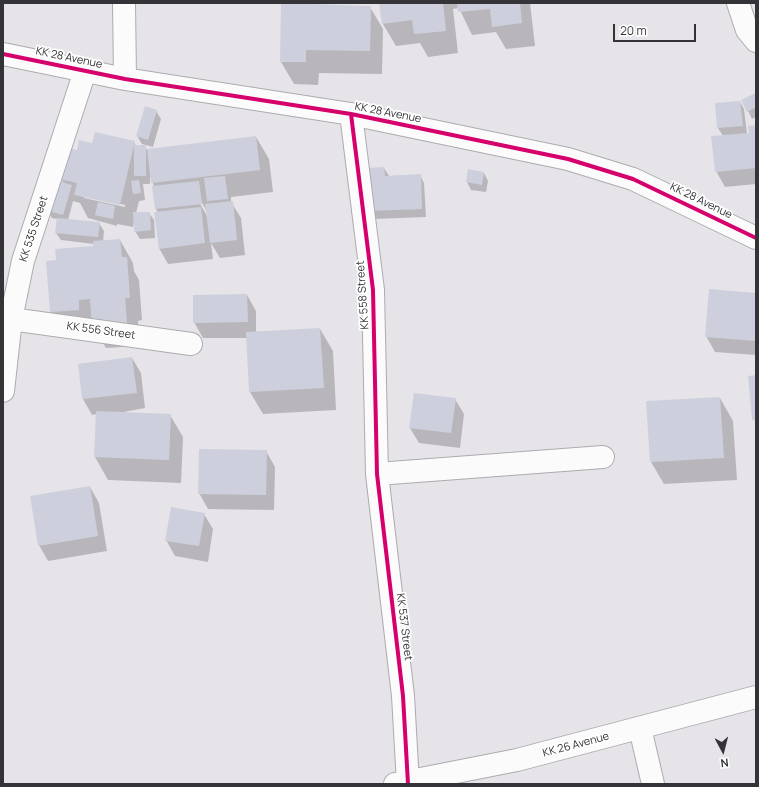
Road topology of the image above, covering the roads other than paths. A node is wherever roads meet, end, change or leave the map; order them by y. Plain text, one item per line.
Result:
1 (124, 3) edge
2 (738, 3) edge
3 (756, 41) edge
4 (3, 54) edge
5 (85, 71) junction
6 (125, 79) junction
7 (351, 114) junction
8 (756, 238) edge
9 (11, 319) junction
10 (190, 344) dead end
11 (3, 391) edge
12 (603, 457) dead end
13 (377, 474) junction
14 (756, 697) edge
15 (640, 728) junction
16 (403, 783) edge
17 (653, 784) edge

1 - 6 street
2 - 3 street
4 - 5 street, KK 28 Avenue
5 - 6 street, KK 28 Avenue
5 - 9 street, KK 535 Street
6 - 7 street, KK 28 Avenue
7 - 8 street, KK 28 Avenue
7 - 13 street, KK 558 Street
9 - 10 street, KK 556 Street
9 - 11 street, KK 535 Street
12 - 13 street
13 - 16 street, KK 537 Street
14 - 15 street, KK 26 Avenue
15 - 16 street, KK 26 Avenue
15 - 17 street

